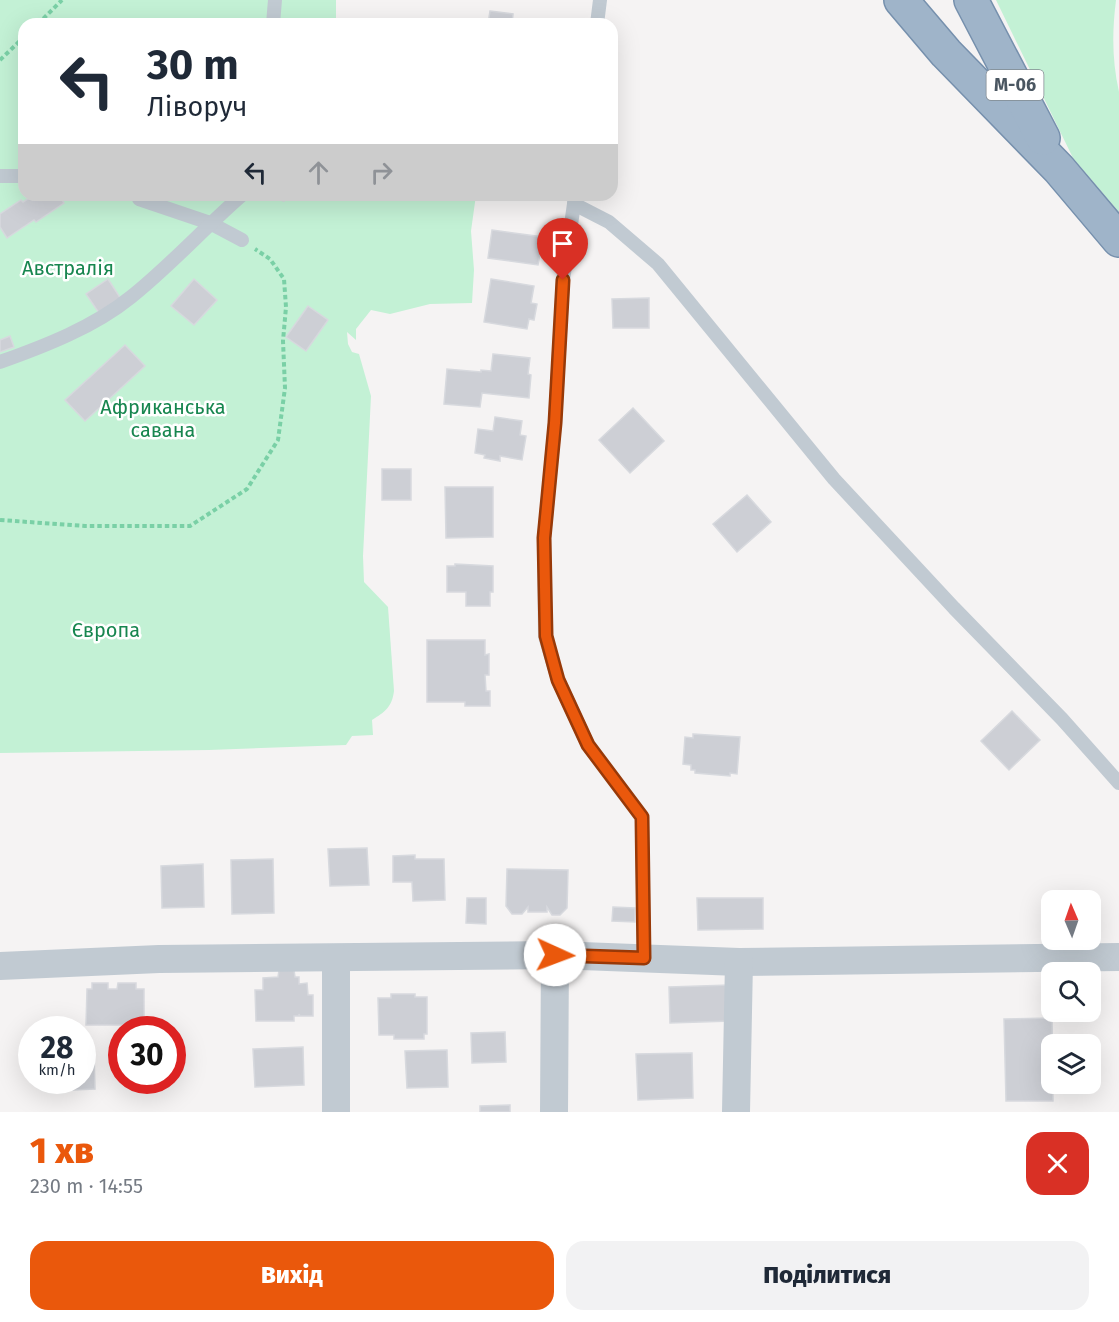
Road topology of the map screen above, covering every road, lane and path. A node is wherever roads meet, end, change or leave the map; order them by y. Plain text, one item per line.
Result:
1 (62, 0) edge
2 (275, 0) edge
3 (600, 0) edge
4 (901, 0) edge
5 (971, 0) edge
6 (44, 18) edge
7 (274, 18) edge
8 (598, 18) edge
9 (18, 43) edge
10 (0, 60) edge
11 (1059, 169) junction
12 (0, 176) edge
13 (18, 176) edge
14 (145, 201) edge
15 (235, 201) edge
16 (575, 201) edge
17 (577, 201) edge
18 (210, 223) junction
19 (242, 240) joint
20 (1119, 240) edge
21 (0, 362) edge
22 (0, 520) edge
23 (1119, 783) edge
24 (555, 955) junction
25 (1119, 957) edge
26 (336, 958) junction
27 (644, 958) junction
28 (739, 962) junction
29 (0, 966) edge
30 (336, 1112) edge
31 (554, 1112) edge
32 (736, 1112) edge

1 - 6 path
2 - 7 lane
3 - 8 lane
4 - 11 highway
5 - 11 highway, М-06
9 - 10 path
11 - 20 highway, М-06
12 - 13 lane
14 - 18 lane
15 - 18 lane
16 - 27 lane
17 - 23 lane
18 - 19 lane
18 - 21 lane
19 - 22 path
24 - 26 street
24 - 27 street
24 - 31 street
25 - 28 street
26 - 29 street
26 - 30 street
27 - 28 street
28 - 32 street

